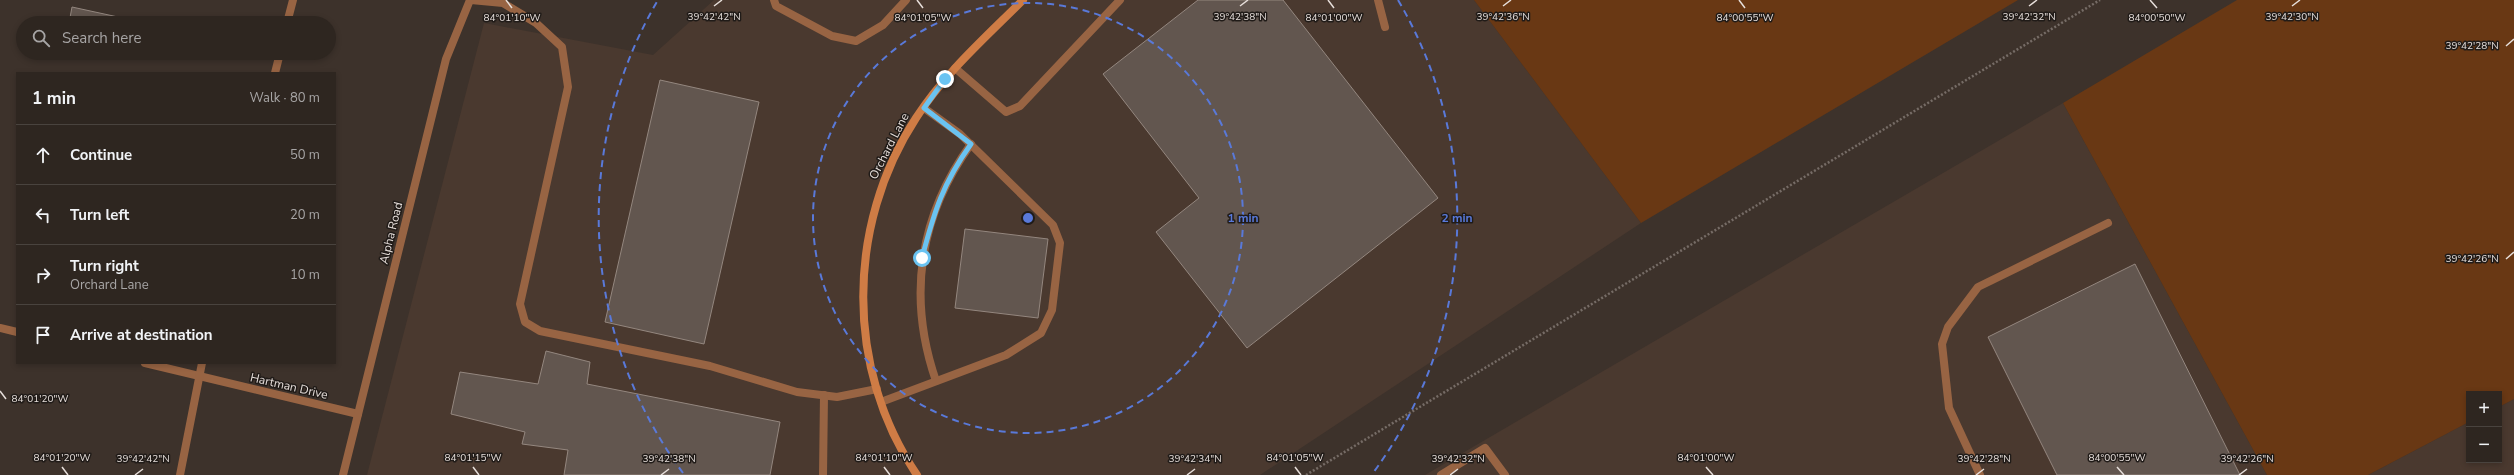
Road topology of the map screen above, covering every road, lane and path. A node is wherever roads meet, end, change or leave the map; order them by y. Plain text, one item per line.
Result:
1 (293, 0) edge
2 (470, 0) edge
3 (774, 0) edge
4 (906, 0) edge
5 (1023, 0) edge
6 (1120, 0) edge
7 (1378, 0) edge
8 (2100, 0) edge
9 (289, 16) edge
10 (1385, 27) dead end
11 (278, 60) edge
12 (955, 68) junction
13 (275, 72) edge
14 (924, 108) junction
15 (971, 144) junction
16 (2108, 222) dead end
17 (0, 328) edge
18 (16, 332) edge
19 (149, 364) edge
20 (202, 364) edge
21 (199, 376) junction
22 (936, 381) junction
23 (877, 389) junction
24 (824, 395) junction
25 (881, 402) junction
26 (358, 414) junction
27 (180, 475) edge
28 (343, 475) edge
29 (823, 475) edge
30 (917, 475) edge
31 (1306, 475) edge
32 (1441, 475) edge
33 (1505, 475) edge
34 (1980, 475) edge

1 - 9 street
2 - 24 street
2 - 26 street, Alpha Road
3 - 4 street
5 - 12 main road, Orchard Lane
6 - 12 street
7 - 10 street
8 - 31 path
11 - 13 street
12 - 14 main road, Orchard Lane
14 - 15 street
14 - 23 main road, Orchard Lane
15 - 22 street
15 - 22 street
16 - 34 street
17 - 18 street
19 - 21 street, Hartman Drive
20 - 21 street
21 - 26 street, Hartman Drive
21 - 27 street
22 - 25 street
23 - 24 street
23 - 25 main road, Orchard Lane
24 - 29 street
25 - 30 main road, Orchard Lane
26 - 28 street, Alpha Road
32 - 33 street

